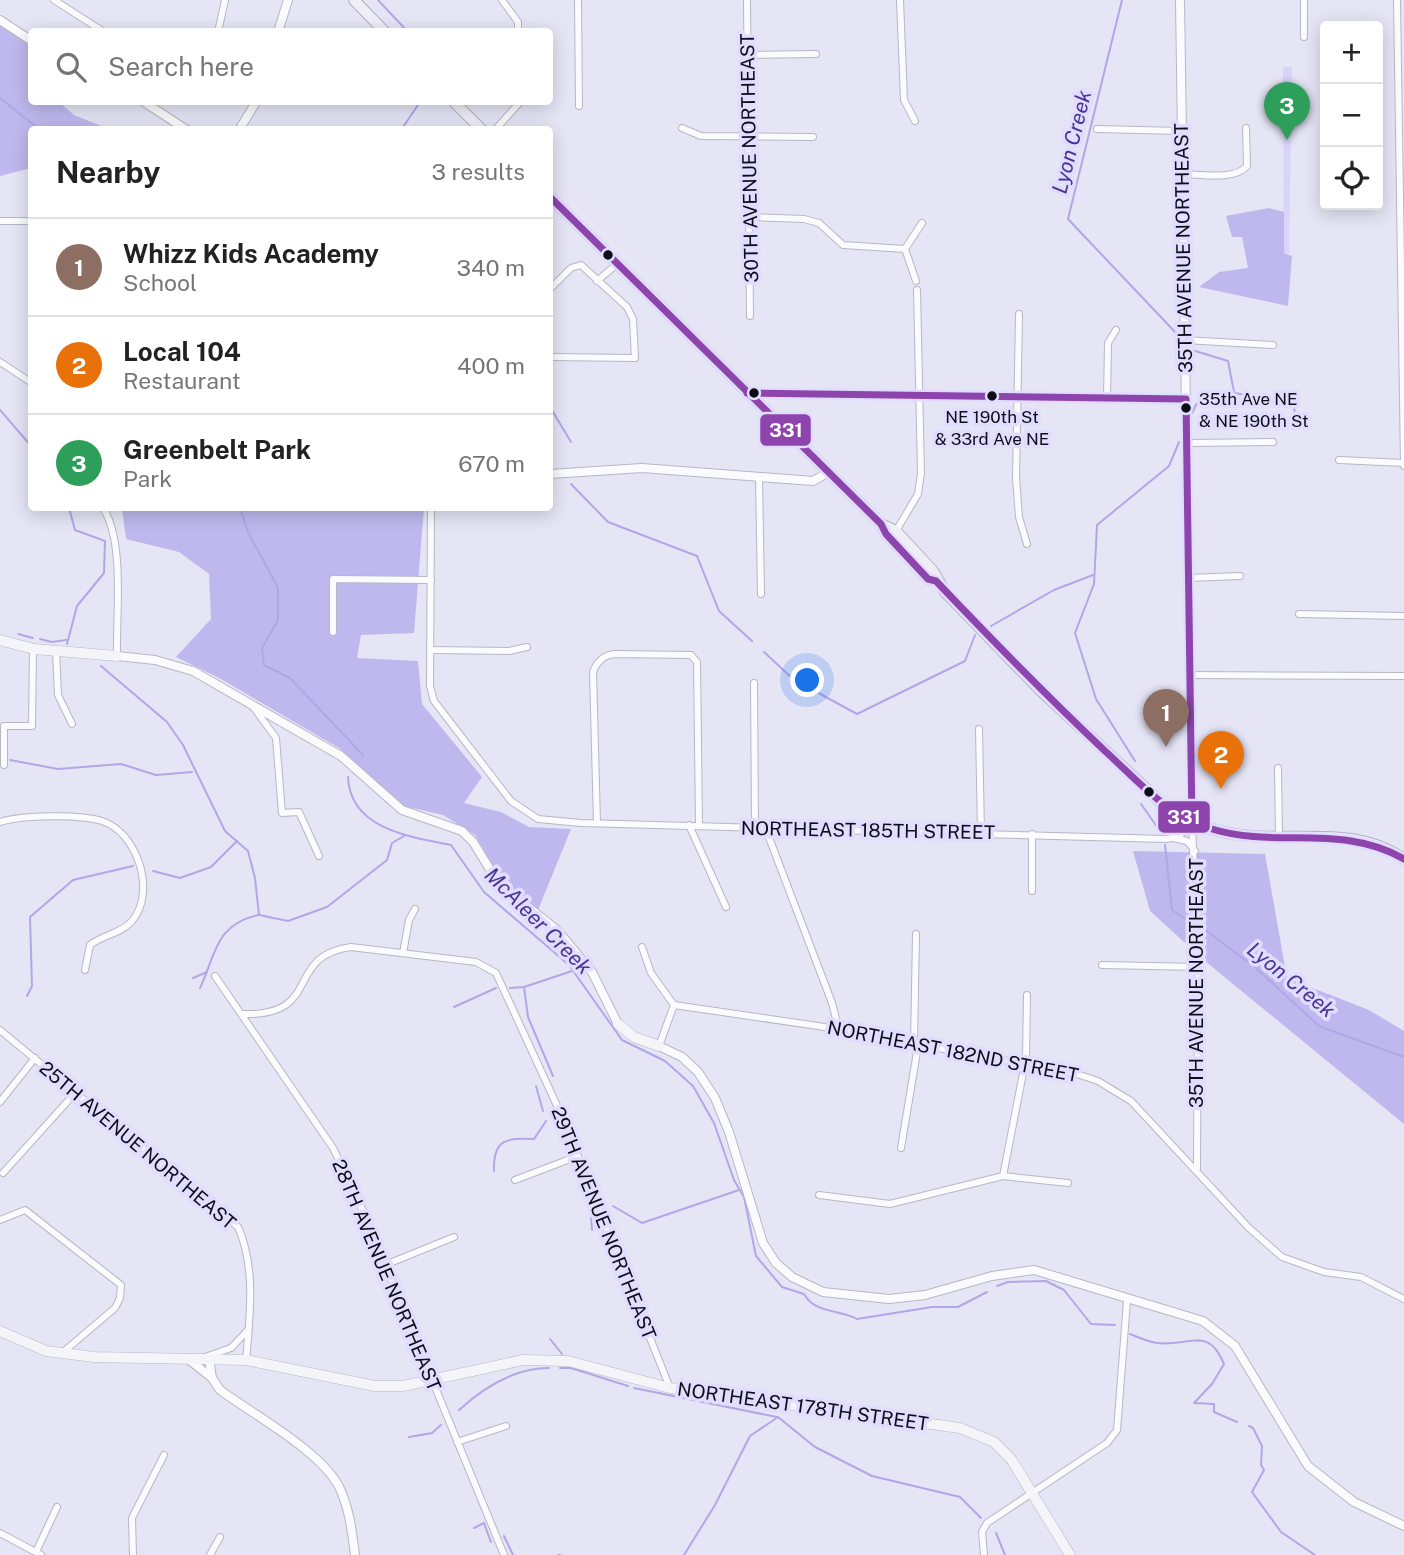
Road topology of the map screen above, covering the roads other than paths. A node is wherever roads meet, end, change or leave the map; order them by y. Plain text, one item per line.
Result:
1 (54, 0) edge
2 (225, 0) edge
3 (288, 0) edge
4 (354, 0) edge
5 (502, 0) edge
6 (578, 0) edge
7 (747, 0) edge
8 (900, 0) edge
9 (1180, 0) edge
10 (1304, 0) edge
11 (1397, 0) edge
12 (0, 20) edge
13 (98, 28) edge
14 (219, 28) edge
15 (279, 28) edge
16 (381, 28) edge
17 (518, 28) edge
18 (1401, 34) edge
19 (1304, 37) dead end
20 (28, 38) edge
21 (816, 54) dead end
22 (748, 55) junction
23 (149, 105) edge
24 (254, 105) edge
25 (457, 105) edge
26 (517, 105) edge
27 (579, 106) dead end
28 (915, 121) dead end
29 (181, 126) edge
30 (241, 126) edge
31 (478, 126) edge
32 (499, 126) edge
33 (682, 128) dead end
34 (1246, 128) dead end
35 (1097, 130) dead end
36 (1181, 131) junction
37 (749, 136) junction
38 (813, 137) dead end
39 (1181, 174) junction
40 (553, 200) edge
41 (750, 217) junction
42 (0, 221) edge
43 (26, 221) dead end
44 (922, 223) dead end
45 (1402, 246) edge
46 (905, 249) junction
47 (617, 264) junction
48 (597, 281) junction
49 (916, 281) dead end
50 (553, 286) edge
51 (917, 290) dead end
52 (1018, 314) dead end
53 (750, 316) dead end
54 (1116, 330) dead end
55 (1184, 340) junction
56 (1273, 345) dead end
57 (553, 357) edge
58 (0, 362) edge
59 (28, 380) edge
60 (747, 393) junction
61 (919, 396) junction
62 (1018, 397) junction
63 (1107, 399) junction
64 (1186, 399) junction
65 (1273, 442) dead end
66 (1187, 443) junction
67 (1339, 460) dead end
68 (1404, 464) edge
69 (827, 472) junction
70 (553, 474) edge
71 (759, 477) junction
72 (105, 511) edge
73 (431, 511) edge
74 (881, 524) junction
75 (896, 531) junction
76 (1027, 544) dead end
77 (1240, 576) dead end
78 (1188, 578) junction
79 (431, 580) junction
80 (936, 581) junction
81 (761, 594) dead end
82 (1299, 614) dead end
83 (1404, 616) edge
84 (333, 632) dead end
85 (0, 640) edge
86 (33, 648) junction
87 (527, 648) dead end
88 (430, 650) junction
89 (56, 652) junction
90 (117, 656) junction
91 (1189, 675) junction
92 (1404, 676) edge
93 (754, 683) dead end
94 (254, 708) junction
95 (72, 724) dead end
96 (979, 729) dead end
97 (4, 765) dead end
98 (1278, 768) dead end
99 (0, 822) edge
100 (597, 823) junction
101 (1192, 824) junction
102 (689, 825) junction
103 (699, 825) junction
104 (755, 827) junction
105 (765, 827) junction
106 (981, 833) junction
107 (1032, 834) junction
108 (1279, 837) junction
109 (1172, 838) junction
110 (1195, 853) junction
111 (319, 856) dead end
112 (1404, 859) edge
113 (1032, 891) dead end
114 (726, 907) dead end
115 (415, 909) dead end
116 (916, 934) dead end
117 (642, 947) dead end
118 (403, 953) junction
119 (1102, 965) dead end
120 (1198, 967) junction
121 (85, 970) dead end
122 (215, 976) dead end
123 (1027, 995) dead end
124 (674, 1005) junction
125 (242, 1014) junction
126 (618, 1024) joint
127 (0, 1030) edge
128 (839, 1030) junction
129 (916, 1045) junction
130 (659, 1046) junction
131 (35, 1058) junction
132 (1023, 1064) junction
133 (76, 1092) junction
134 (0, 1102) edge
135 (901, 1148) dead end
136 (578, 1156) junction
137 (1197, 1168) junction
138 (3, 1173) dead end
139 (1003, 1176) junction
140 (515, 1180) dead end
141 (1068, 1183) dead end
142 (819, 1195) dead end
143 (0, 1220) edge
144 (454, 1237) dead end
145 (385, 1265) junction
146 (1404, 1299) edge
147 (1127, 1301) junction
148 (249, 1329) junction
149 (0, 1331) edge
150 (62, 1353) junction
151 (187, 1358) junction
152 (204, 1359) junction
153 (246, 1360) junction
154 (212, 1378) junction
155 (432, 1381) junction
156 (670, 1388) junction
157 (506, 1426) dead end
158 (457, 1442) junction
159 (164, 1455) dead end
160 (1030, 1493) junction
161 (57, 1507) dead end
162 (1404, 1526) edge
163 (0, 1533) edge
164 (220, 1537) dead end
165 (39, 1554) edge
166 (133, 1555) edge
167 (210, 1555) edge
168 (355, 1555) edge
169 (504, 1555) edge
170 (984, 1555) edge
171 (1070, 1555) edge

1 - 13 street
2 - 14 street
3 - 15 street
4 - 16 main road
5 - 17 street
6 - 27 street
7 - 22 street, 30TH AVENUE NORTHEAST
8 - 28 street
9 - 36 street, 35TH AVENUE NORTHEAST
10 - 19 street
11 - 18 street
12 - 20 street
18 - 45 street
21 - 22 street
22 - 37 street, 30TH AVENUE NORTHEAST
23 - 29 street
24 - 30 street
25 - 31 main road
26 - 32 street
33 - 37 street
34 - 39 street
35 - 36 street
36 - 39 street, 35TH AVENUE NORTHEAST
37 - 38 street
37 - 41 street, 30TH AVENUE NORTHEAST
39 - 55 street, 35TH AVENUE NORTHEAST
40 - 47 main road
41 - 46 street
41 - 53 street, 30TH AVENUE NORTHEAST
42 - 43 street
44 - 46 street
45 - 68 street
46 - 49 street
47 - 48 street
47 - 60 main road
48 - 50 street
48 - 57 street
51 - 61 street
52 - 62 street
54 - 63 street
55 - 56 street
55 - 64 street, 35TH AVENUE NORTHEAST
58 - 59 street
60 - 61 street
60 - 69 main road
61 - 62 street
61 - 75 street
62 - 63 street
62 - 76 street
63 - 64 street
64 - 66 street, 35TH AVENUE NORTHEAST
65 - 66 street
66 - 78 street, 35TH AVENUE NORTHEAST
67 - 68 street
69 - 71 street
69 - 74 main road
70 - 71 street
71 - 81 street
72 - 90 street
73 - 79 street
74 - 75 main road
74 - 80 main road
75 - 80 main road
77 - 78 street
78 - 91 street, 35TH AVENUE NORTHEAST
79 - 84 street
79 - 88 street
80 - 101 main road
82 - 83 street
85 - 86 main road
86 - 89 main road
86 - 97 street
87 - 88 street
88 - 100 street, NORTHEAST 185TH STREET
89 - 90 main road
89 - 95 street
90 - 94 street
91 - 92 street
91 - 101 street, 35TH AVENUE NORTHEAST
93 - 104 street
94 - 111 street
94 - 126 street
96 - 106 street
98 - 108 street
99 - 121 street
100 - 102 street, NORTHEAST 185TH STREET
100 - 103 street
101 - 108 main road
101 - 109 street
101 - 110 street, 35TH AVENUE NORTHEAST
102 - 103 street, NORTHEAST 185TH STREET
102 - 114 street
103 - 104 street, NORTHEAST 185TH STREET
104 - 105 street, NORTHEAST 185TH STREET
105 - 106 street, NORTHEAST 185TH STREET
105 - 128 street
106 - 107 street, NORTHEAST 185TH STREET
107 - 109 street, NORTHEAST 185TH STREET
107 - 113 street
108 - 112 main road
109 - 110 street
110 - 120 street, 35TH AVENUE NORTHEAST
115 - 118 street
116 - 129 street
117 - 124 street
118 - 125 street
118 - 136 street, 29TH AVENUE NORTHEAST
119 - 120 street
120 - 137 street, 35TH AVENUE NORTHEAST
122 - 125 street, 28TH AVENUE NORTHEAST
123 - 132 street
124 - 128 street, NORTHEAST 182ND STREET
124 - 130 street
125 - 145 street, 28TH AVENUE NORTHEAST
126 - 130 main road
127 - 131 street, 25TH AVENUE NORTHEAST
128 - 129 street, NORTHEAST 182ND STREET
129 - 132 street, NORTHEAST 182ND STREET
129 - 135 street
130 - 147 street
131 - 133 street, 25TH AVENUE NORTHEAST
131 - 134 street
132 - 137 street, NORTHEAST 182ND STREET
132 - 139 street
133 - 138 street
133 - 148 street, 25TH AVENUE NORTHEAST
136 - 140 street
136 - 156 street, 29TH AVENUE NORTHEAST
137 - 146 street, NORTHEAST 182ND STREET
139 - 141 street
139 - 142 street
143 - 150 street
144 - 145 street
145 - 155 street, 28TH AVENUE NORTHEAST
147 - 160 street
147 - 162 street
148 - 152 street
148 - 153 street, 25TH AVENUE NORTHEAST
149 - 150 main road, NORTHEAST 178TH STREET
150 - 151 main road, NORTHEAST 178TH STREET
151 - 152 main road, NORTHEAST 178TH STREET
151 - 154 street
152 - 153 main road, NORTHEAST 178TH STREET
152 - 154 street
153 - 155 main road, NORTHEAST 178TH STREET
154 - 168 street
155 - 156 main road, NORTHEAST 178TH STREET
155 - 158 street, 28TH AVENUE NORTHEAST
156 - 160 main road, NORTHEAST 178TH STREET
157 - 158 street
158 - 169 street, 28TH AVENUE NORTHEAST
159 - 166 street
160 - 170 street
160 - 171 main road, NORTHEAST 178TH STREET
161 - 165 street
163 - 165 street
164 - 167 street

